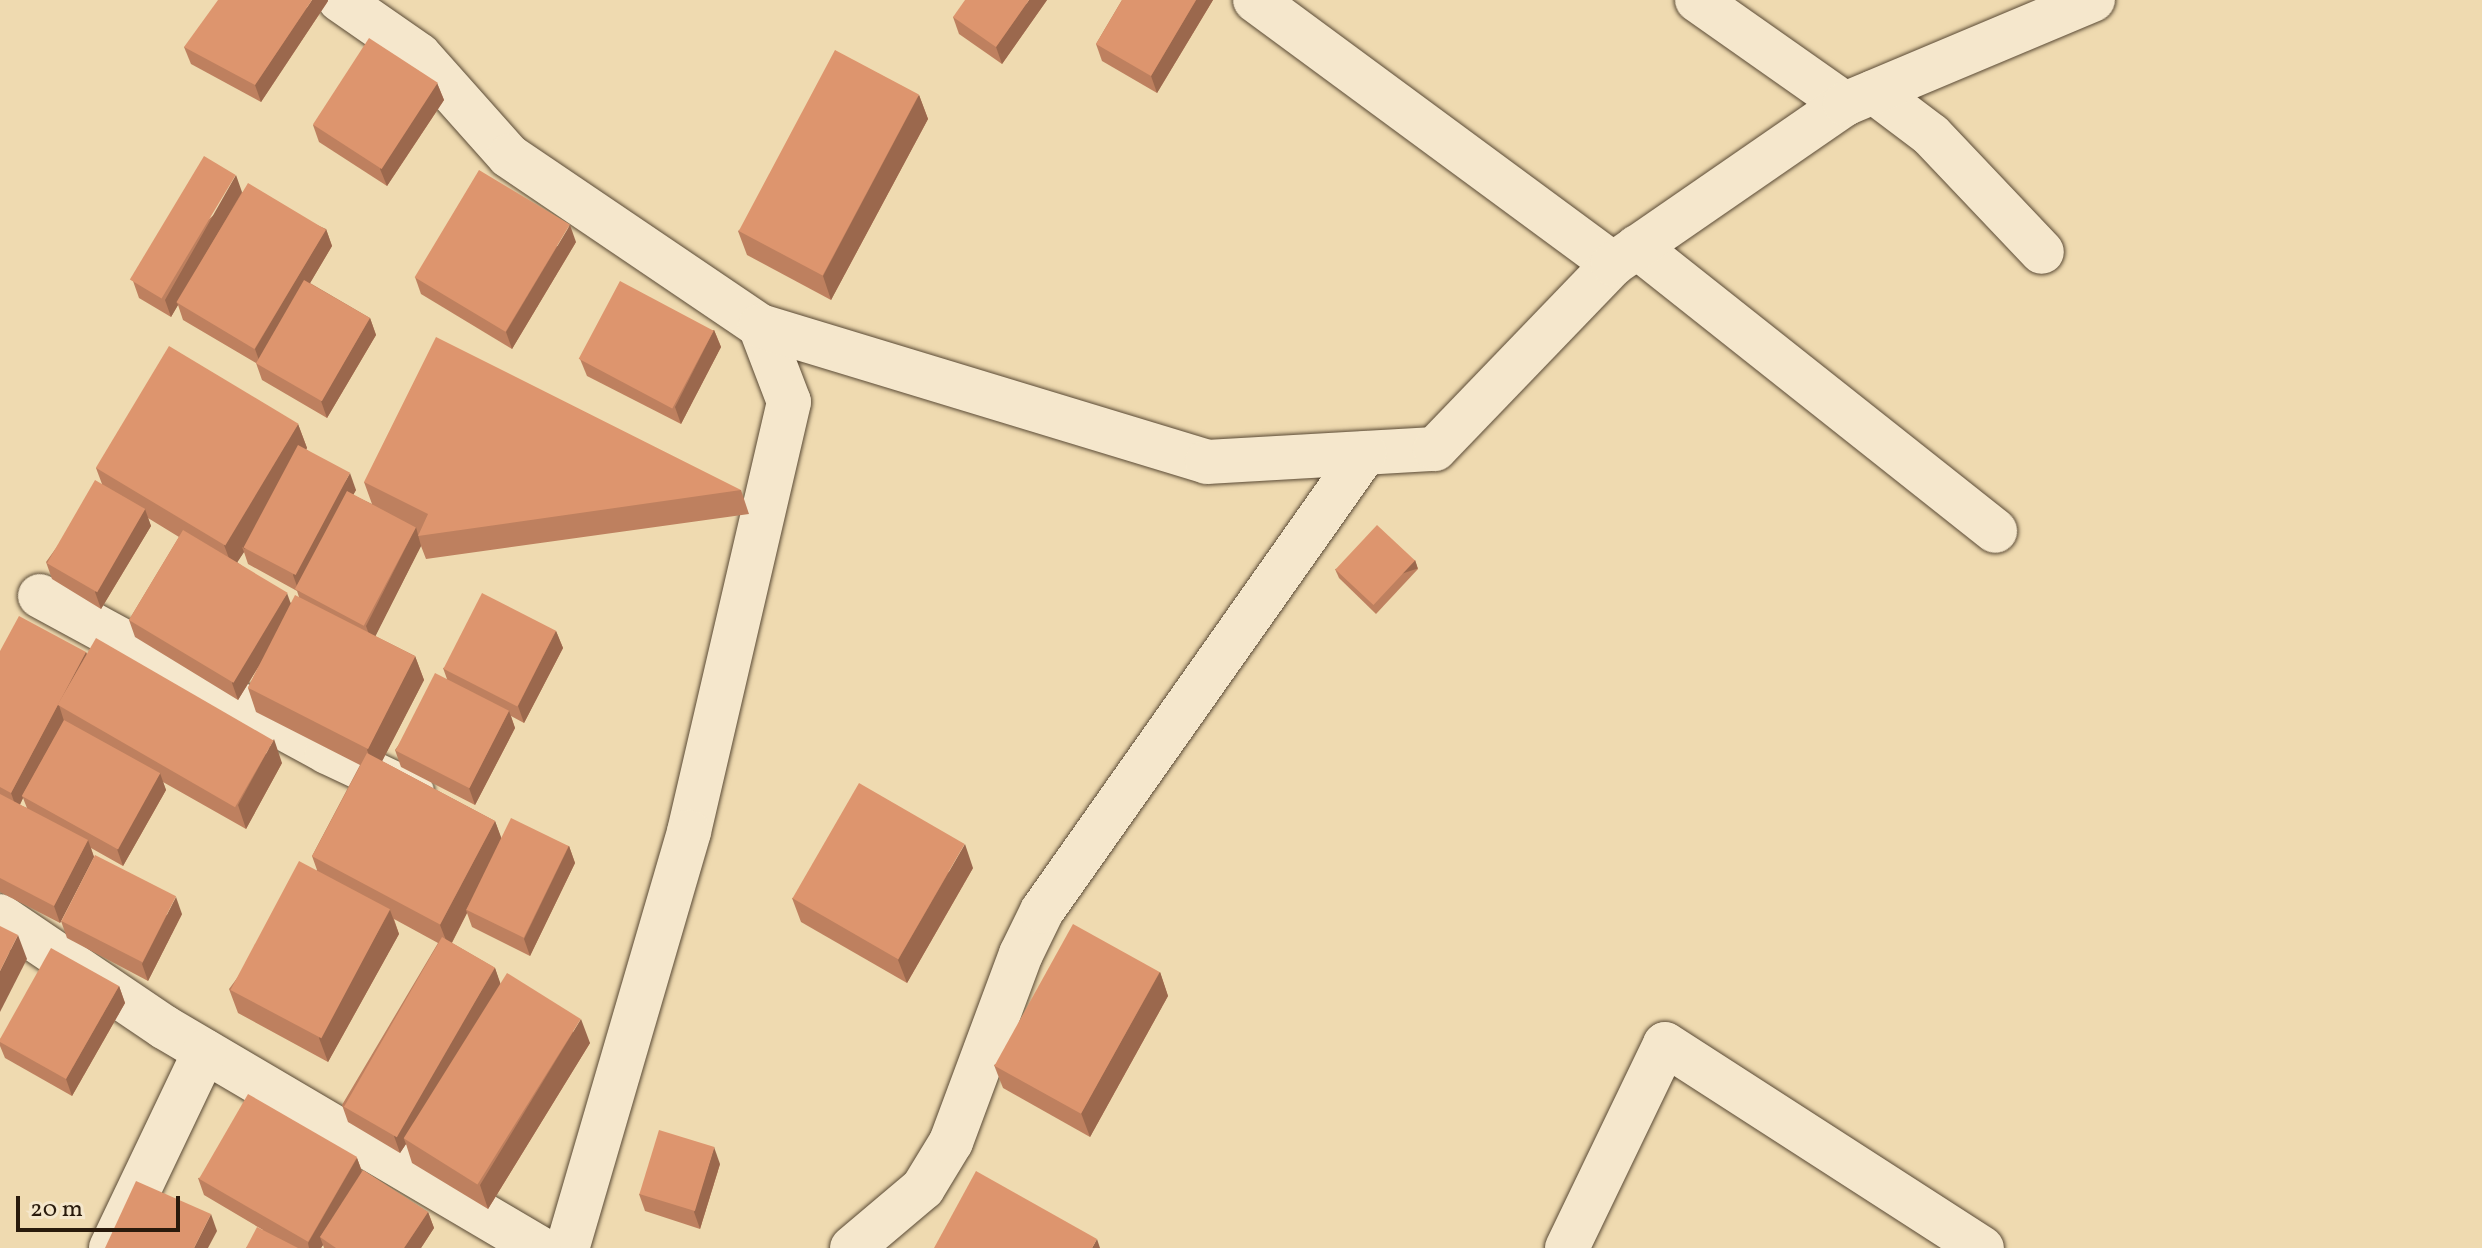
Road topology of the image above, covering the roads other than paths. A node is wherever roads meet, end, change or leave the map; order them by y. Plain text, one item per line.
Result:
1 (340, 0) edge
2 (1255, 0) edge
3 (1697, 0) edge
4 (2093, 0) edge
5 (1860, 98) junction
6 (2042, 252) dead end
7 (1625, 256) junction
8 (760, 326) junction
9 (1365, 453) junction
10 (1995, 531) dead end
11 (60, 556) edge
12 (449, 810) edge
13 (0, 916) edge
14 (205, 1051) junction
15 (111, 1248) edge
16 (539, 1248) edge
17 (567, 1248) edge
18 (852, 1248) edge
19 (1567, 1248) edge
20 (1982, 1248) edge

1 - 8 street
2 - 7 street
3 - 5 street
4 - 5 street
5 - 6 street
5 - 7 street
7 - 9 street
7 - 10 street
8 - 9 street
8 - 17 street
9 - 18 street
11 - 12 street
13 - 14 street
14 - 15 street
14 - 16 street
19 - 20 street

